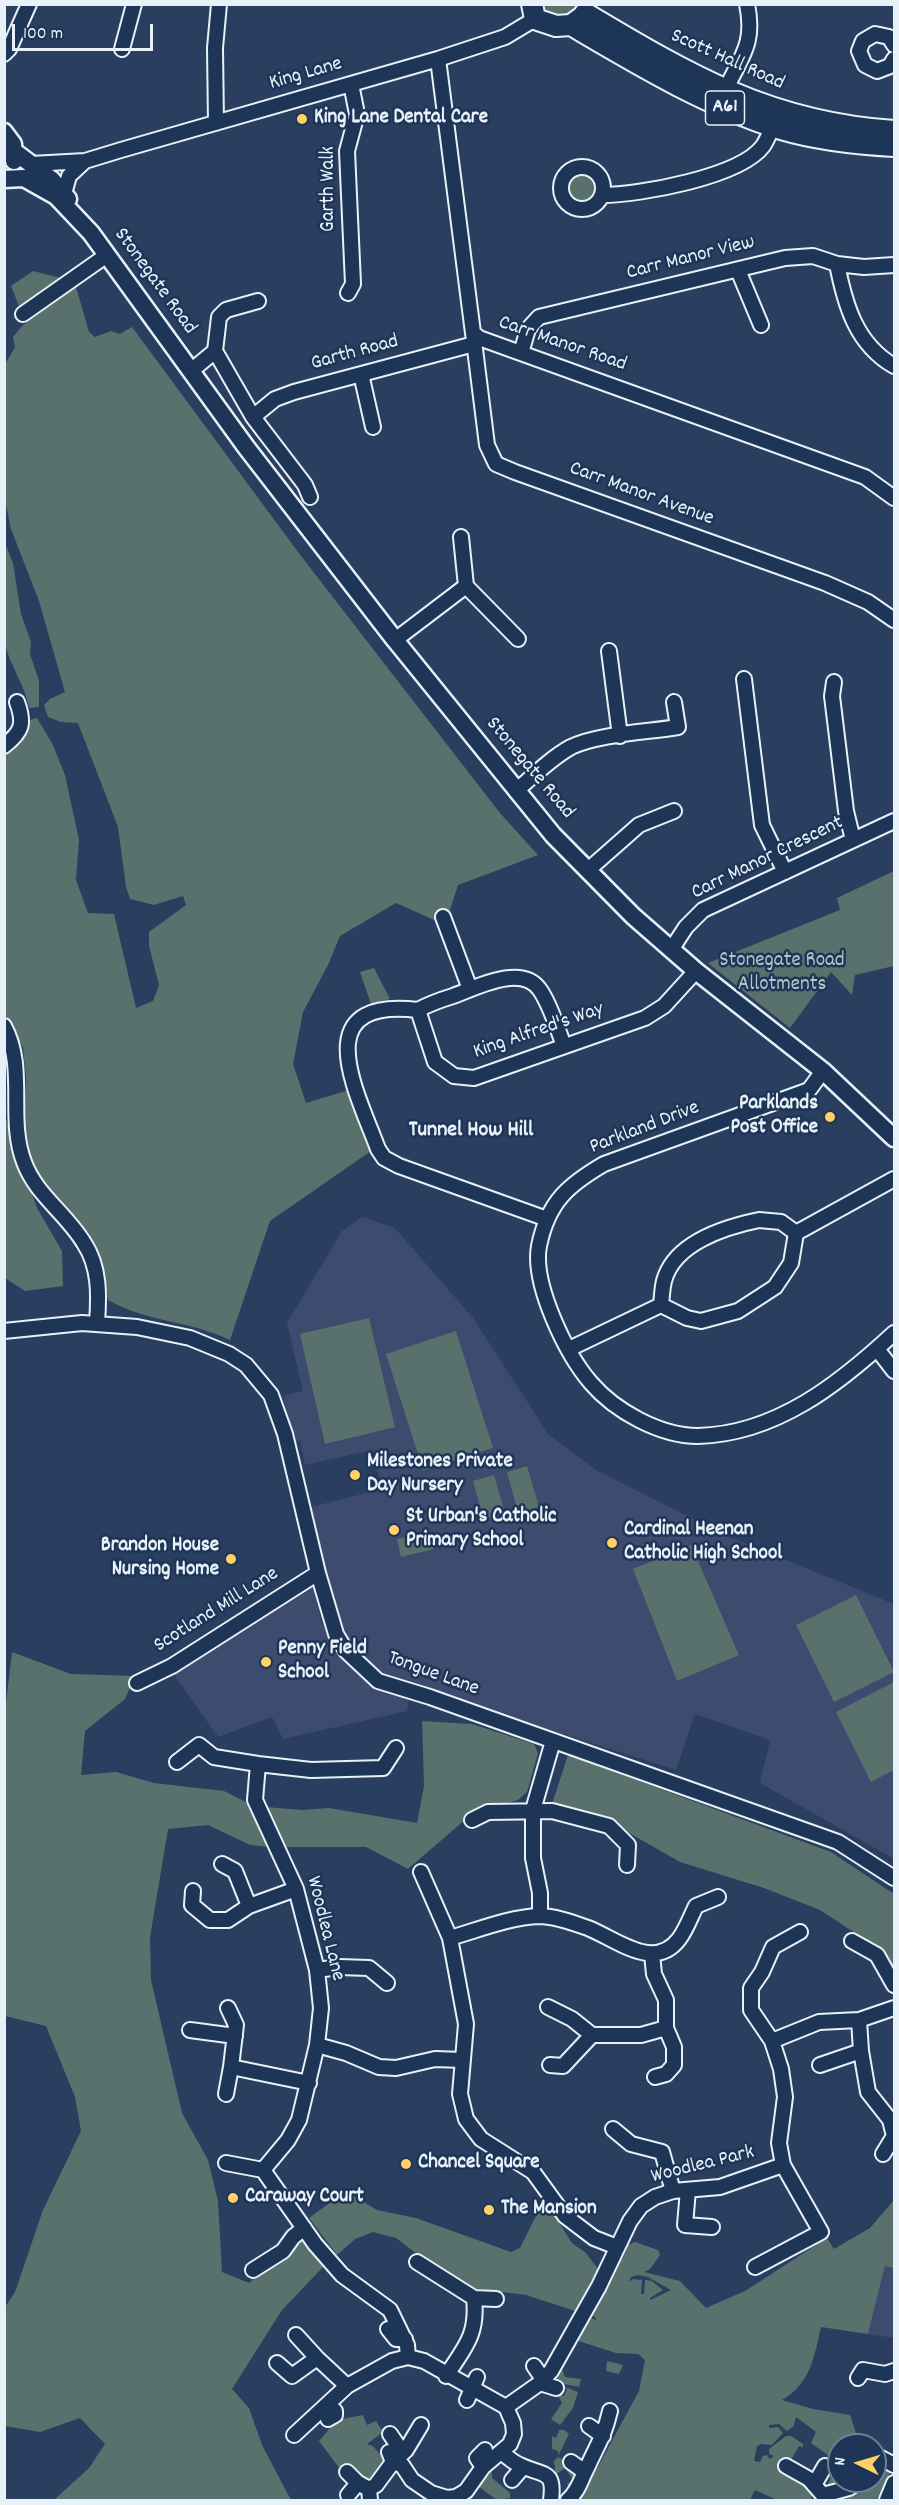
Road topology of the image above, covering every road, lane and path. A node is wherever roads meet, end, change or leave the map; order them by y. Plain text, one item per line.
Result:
1 (29, 4) edge
2 (134, 4) edge
3 (219, 4) edge
4 (747, 4) edge
5 (532, 8) edge
6 (580, 14) edge
7 (894, 45) edge
8 (122, 49) dead end
9 (4, 54) edge
10 (438, 58) junction
11 (894, 59) edge
12 (351, 84) junction
13 (722, 98) junction
14 (216, 123) junction
15 (773, 126) junction
16 (894, 131) edge
17 (4, 132) edge
18 (894, 146) edge
19 (15, 152) junction
20 (85, 160) junction
21 (31, 164) junction
22 (4, 178) edge
23 (47, 183) junction
24 (64, 194) junction
25 (602, 195) dead end
26 (79, 220) junction
27 (107, 255) junction
28 (837, 264) junction
29 (894, 265) edge
30 (738, 270) junction
31 (348, 293) dead end
32 (258, 301) dead end
33 (23, 314) dead end
34 (761, 325) dead end
35 (473, 339) junction
36 (215, 351) junction
37 (521, 353) junction
38 (894, 366) edge
39 (191, 371) junction
40 (361, 374) junction
41 (253, 417) junction
42 (373, 427) dead end
43 (310, 497) dead end
44 (894, 498) edge
45 (461, 537) dead end
46 (466, 586) junction
47 (894, 621) edge
48 (518, 639) dead end
49 (395, 640) junction
50 (609, 651) dead end
51 (744, 679) dead end
52 (834, 682) dead end
53 (17, 702) dead end
54 (674, 702) dead end
55 (620, 736) junction
56 (4, 746) edge
57 (516, 791) junction
58 (674, 811) dead end
59 (894, 821) edge
60 (853, 840) junction
61 (588, 870) junction
62 (785, 872) junction
63 (443, 917) dead end
64 (671, 950) junction
65 (696, 971) junction
66 (470, 989) junction
67 (418, 1010) junction
68 (4, 1026) edge
69 (564, 1046) junction
70 (823, 1071) junction
71 (894, 1138) edge
72 (894, 1179) edge
73 (547, 1219) junction
74 (796, 1233) junction
75 (661, 1305) junction
76 (97, 1323) junction
77 (4, 1331) edge
78 (894, 1333) edge
79 (569, 1349) junction
80 (877, 1349) junction
81 (894, 1371) edge
82 (318, 1573) junction
83 (137, 1683) dead end
84 (553, 1741) junction
85 (396, 1748) dead end
86 (177, 1762) dead end
87 (258, 1764) junction
88 (533, 1810) junction
89 (472, 1820) dead end
90 (222, 1864) dead end
91 (627, 1865) dead end
92 (421, 1872) dead end
93 (894, 1878) edge
94 (296, 1889) junction
95 (193, 1891) dead end
96 (718, 1897) dead end
97 (249, 1906) junction
98 (540, 1916) junction
99 (800, 1932) dead end
100 (450, 1938) junction
101 (852, 1941) dead end
102 (652, 1954) junction
103 (317, 1970) junction
104 (387, 1983) dead end
105 (894, 1985) edge
106 (548, 2007) dead end
107 (228, 2008) dead end
108 (894, 2008) edge
109 (859, 2020) junction
110 (666, 2028) junction
111 (239, 2029) junction
112 (190, 2030) dead end
113 (592, 2035) junction
114 (772, 2041) junction
115 (317, 2045) junction
116 (861, 2051) junction
117 (463, 2060) junction
118 (550, 2065) dead end
119 (820, 2065) dead end
120 (231, 2067) junction
121 (655, 2078) dead end
122 (309, 2084) junction
123 (226, 2094) dead end
124 (613, 2129) dead end
125 (883, 2154) dead end
126 (226, 2163) dead end
127 (783, 2165) junction
128 (263, 2170) junction
129 (688, 2190) junction
130 (673, 2191) junction
131 (712, 2227) dead end
132 (304, 2228) junction
133 (617, 2247) junction
134 (417, 2262) dead end
135 (755, 2267) dead end
136 (253, 2270) dead end
137 (474, 2298) junction
138 (496, 2299) dead end
139 (388, 2329) dead end
140 (296, 2335) dead end
141 (405, 2339) junction
142 (317, 2358) junction
143 (402, 2359) junction
144 (277, 2363) dead end
145 (894, 2371) edge
146 (397, 2375) dead end
147 (446, 2376) junction
148 (537, 2376) junction
149 (858, 2378) dead end
150 (347, 2386) junction
151 (556, 2388) dead end
152 (328, 2404) junction
153 (496, 2406) junction
154 (610, 2411) dead end
155 (328, 2419) dead end
156 (421, 2425) dead end
157 (589, 2426) dead end
158 (390, 2434) dead end
159 (295, 2435) dead end
160 (603, 2436) junction
161 (511, 2449) junction
162 (485, 2450) dead end
163 (395, 2455) junction
164 (571, 2462) dead end
165 (786, 2466) dead end
166 (825, 2466) dead end
167 (483, 2467) junction
168 (523, 2467) junction
169 (462, 2470) dead end
170 (585, 2472) junction
171 (512, 2480) dead end
172 (472, 2482) junction
173 (894, 2483) edge
174 (814, 2485) junction
175 (355, 2486) edge
176 (827, 2493) edge
177 (456, 2499) edge
178 (551, 2500) edge
179 (568, 2500) edge
180 (887, 2500) edge

1 - 9 street
2 - 8 street
3 - 14 street
4 - 13 street
5 - 6 highway, A61
5 - 10 street, King Lane
6 - 13 highway, Scott Hall Road / A61
7 - 11 street
10 - 12 street, King Lane
10 - 35 street, Carr Manor Road
12 - 14 street, King Lane
12 - 31 street, Garth Walk
13 - 15 highway, Scott Hall Road / A61
13 - 16 highway, Scott Hall Road / A61
14 - 20 street, King Lane
15 - 18 highway, Scott Hall Road / A61
15 - 25 street
17 - 19 main road
19 - 21 main road
19 - 22 main road
20 - 21 street, King Lane
20 - 23 street, King Lane
20 - 24 street
21 - 23 main road
22 - 23 main road
23 - 24 main road, Stonegate Road
23 - 26 main road, Stonegate Road
24 - 26 main road, Stonegate Road
26 - 27 main road, Stonegate Road
27 - 33 street
27 - 39 main road, Stonegate Road
28 - 29 street, Carr Manor View
28 - 30 street, Carr Manor View
28 - 38 street
30 - 34 street
30 - 37 street, Carr Manor View
32 - 36 street
35 - 37 street, Carr Manor Road
35 - 40 street, Garth Road
35 - 47 street, Carr Manor Avenue
36 - 39 street, Stonegate Road
36 - 41 street, Stonegate Road
37 - 44 street, Carr Manor Road
39 - 49 main road, Stonegate Road
40 - 41 street, Garth Road
40 - 42 street
41 - 43 street, Stonegate Road
45 - 46 street
46 - 48 street
46 - 49 street
49 - 57 main road, Stonegate Road
50 - 55 street
51 - 62 street
52 - 60 street
53 - 56 street
54 - 55 street
55 - 57 street
57 - 61 main road, Stonegate Road
58 - 61 street
59 - 60 street, Carr Manor Crescent
60 - 62 street, Carr Manor Crescent
61 - 64 main road, Stonegate Road
62 - 64 street, Carr Manor Crescent
63 - 66 street
64 - 65 main road, Stonegate Road
65 - 69 street, King Alfred's Way
65 - 70 main road, Stonegate Road
66 - 67 street
66 - 69 street
67 - 69 street, King Alfred's Way
67 - 73 street
68 - 76 street
70 - 71 main road, Stonegate Road
70 - 73 street, Parkland Drive
72 - 74 street
73 - 79 street, Parkland Drive
74 - 75 street
74 - 75 street
75 - 79 street
76 - 77 street, Tongue Lane
76 - 82 street, Tongue Lane
78 - 80 street, Parkland Drive
79 - 80 street, Parkland Drive
80 - 81 street
82 - 83 street, Scotland Mill Lane
82 - 84 street, Tongue Lane
84 - 88 street
84 - 93 street, Tongue Lane
85 - 87 street
86 - 87 street
87 - 94 street, Woodlea Lane
88 - 89 street
88 - 91 street
88 - 98 street
90 - 97 street
92 - 100 street
94 - 97 street
94 - 103 street, Woodlea Lane
95 - 97 street
96 - 102 street
98 - 100 street
98 - 102 street
99 - 114 street, Woodlea Park
100 - 117 street
101 - 105 street
102 - 110 street
103 - 104 street
103 - 115 street, Woodlea Lane
106 - 113 street
107 - 111 street
108 - 109 street
109 - 114 street
109 - 116 street
110 - 113 street
110 - 121 street
111 - 112 street
111 - 120 street
113 - 118 street
114 - 127 street, Woodlea Park
115 - 117 street
115 - 122 street, Woodlea Lane
116 - 119 street
116 - 125 street
117 - 133 street
120 - 122 street
120 - 123 street
122 - 128 street, Woodlea Lane
124 - 130 street
126 - 128 street
127 - 129 street, Woodlea Park
127 - 135 street
128 - 132 street
129 - 130 street, Woodlea Park
129 - 131 street
130 - 133 street, Woodlea Park
132 - 136 street
132 - 141 street
133 - 148 street, Woodlea Park
134 - 137 street
137 - 138 street
137 - 147 street
139 - 141 street
140 - 142 street
141 - 143 street
142 - 144 street
142 - 150 street
143 - 146 street
143 - 147 street
143 - 150 street
145 - 149 street
147 - 153 street
148 - 151 street
148 - 153 street
150 - 152 street
152 - 155 street
152 - 159 street
153 - 161 street
154 - 160 street
156 - 163 street
157 - 160 street
158 - 163 street
160 - 170 street
161 - 167 street
161 - 168 street
162 - 167 street
163 - 175 street
163 - 177 street
164 - 170 street
165 - 174 street
166 - 174 street
167 - 172 street
168 - 171 street
168 - 178 street
169 - 172 street
170 - 179 street
172 - 177 street
173 - 180 street
174 - 176 street

